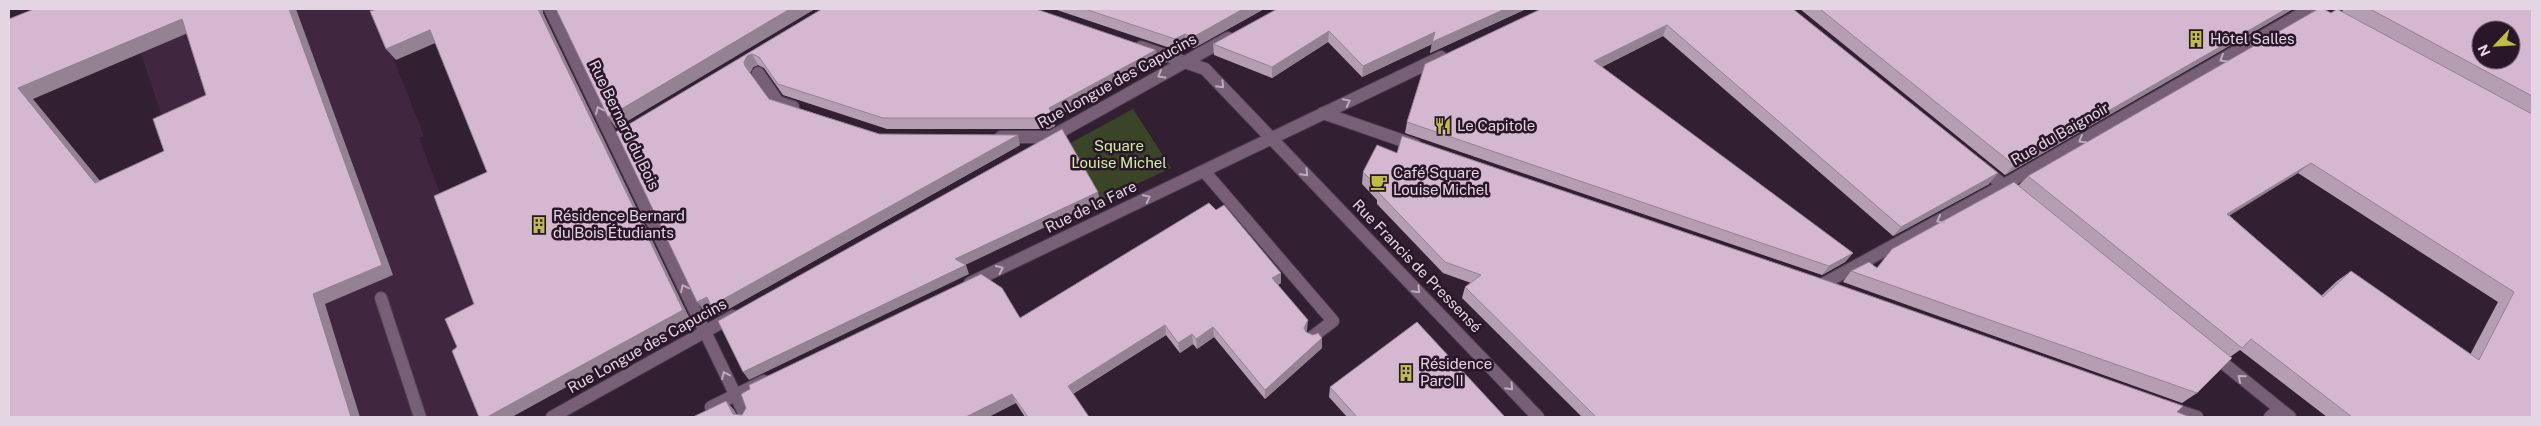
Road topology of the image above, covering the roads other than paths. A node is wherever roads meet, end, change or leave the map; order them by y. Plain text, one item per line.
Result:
1 (550, 9) edge
2 (2310, 9) edge
3 (1237, 33) edge
4 (1131, 43) edge
5 (1456, 50) edge
6 (1184, 62) junction
7 (758, 74) edge
8 (805, 110) edge
9 (1323, 114) junction
10 (991, 137) edge
11 (1051, 137) junction
12 (1271, 138) junction
13 (1426, 149) edge
14 (1025, 151) edge
15 (1973, 160) edge
16 (1204, 171) junction
17 (2004, 185) junction
18 (2026, 204) edge
19 (957, 289) edge
20 (1842, 290) edge
21 (380, 298) dead end
22 (748, 307) edge
23 (705, 332) junction
24 (1312, 336) edge
25 (2203, 347) edge
26 (779, 374) edge
27 (735, 395) junction
28 (2152, 402) edge
29 (711, 407) edge
30 (2280, 414) edge
31 (420, 417) edge
32 (552, 417) edge
33 (746, 417) edge
34 (1538, 417) edge
35 (2197, 417) edge

23 -> 1 street, Rue Bernard du Bois
2 -> 17 street, Rue du Baignoir
3 - 6 street, Rue Longue des Capucins
4 - 6 street, Rue Francis de Pressensé
9 -> 5 street, Rue de la Fare
6 -> 11 street, Rue Longue des Capucins
6 -> 12 street, Rue Francis de Pressensé
7 - 8 street
9 - 12 street, Rue de la Fare
9 - 13 street
10 - 11 street
11 - 14 street, Rue Longue des Capucins
12 - 16 street, Rue de la Fare
12 -> 34 street, Rue Francis de Pressensé
15 - 17 street
19 -> 16 street, Rue de la Fare
16 - 24 street
17 - 18 street
17 -> 20 street, Rue du Baignoir
21 - 31 street
22 - 23 street, Rue Longue des Capucins
27 -> 23 street, Rue Bernard du Bois
23 - 32 street, Rue Longue des Capucins
30 -> 25 street
26 - 27 street
27 - 29 street
27 - 33 street, Rue Bernard du Bois
28 - 35 street

